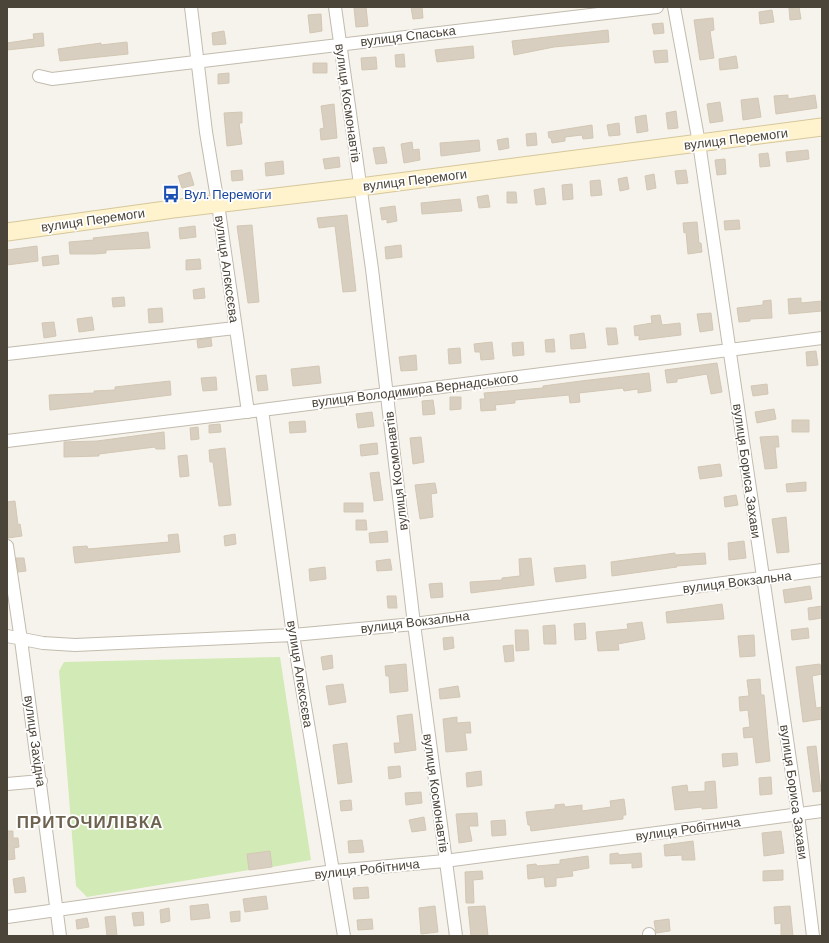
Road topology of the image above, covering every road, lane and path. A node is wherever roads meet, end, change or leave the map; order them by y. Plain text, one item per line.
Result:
1 (191, 7) edge
2 (335, 7) edge
3 (657, 7) edge
4 (674, 7) edge
5 (340, 44) junction
6 (198, 62) junction
7 (39, 76) dead end
8 (822, 127) edge
9 (699, 143) junction
10 (360, 187) junction
11 (218, 204) junction
12 (7, 232) edge
13 (235, 328) junction
14 (822, 338) edge
15 (729, 350) junction
16 (7, 354) edge
17 (386, 393) junction
18 (262, 410) junction
19 (248, 412) junction
20 (7, 441) edge
21 (7, 546) edge
22 (822, 570) edge
23 (763, 578) junction
24 (414, 624) junction
25 (293, 635) junction
26 (7, 636) edge
27 (22, 640) junction
28 (41, 781) junction
29 (7, 784) edge
30 (822, 811) edge
31 (798, 814) junction
32 (445, 861) junction
33 (334, 871) junction
34 (57, 910) junction
35 (7, 917) edge
36 (60, 936) edge
37 (344, 936) edge
38 (456, 936) edge
39 (813, 936) edge

1 - 6 street, вулиця Алєксєєва
2 - 5 street, вулиця Космонавтів
3 - 5 street, вулиця Спаська
4 - 9 street, вулиця Бориса Захави
5 - 6 street, вулиця Спаська
5 - 10 street, вулиця Космонавтів
6 - 7 street, вулиця Спаська
6 - 11 street, вулиця Алєксєєва
8 - 9 main road, вулиця Перемоги
9 - 10 main road, вулиця Перемоги
9 - 15 street, вулиця Бориса Захави
10 - 11 main road, вулиця Перемоги
10 - 17 street, вулиця Космонавтів
11 - 12 main road, вулиця Перемоги
11 - 13 street, вулиця Алєксєєва
13 - 16 street
13 - 19 street, вулиця Алєксєєва
14 - 15 street, вулиця Володимира Вернадського
15 - 17 street, вулиця Володимира Вернадського
15 - 23 street, вулиця Бориса Захави
17 - 18 street, вулиця Володимира Вернадського
17 - 24 street, вулиця Космонавтів
18 - 19 street, вулиця Володимира Вернадського
18 - 25 street, вулиця Алєксєєва
19 - 20 street, вулиця Володимира Вернадського
21 - 27 street, вулиця Західна
22 - 23 street, вулиця Вокзальна
23 - 24 street, вулиця Вокзальна
23 - 31 street, вулиця Бориса Захави
24 - 25 street, вулиця Вокзальна
24 - 32 street, вулиця Космонавтів
25 - 27 street, вулиця Вокзальна
25 - 33 street, вулиця Алєксєєва
26 - 27 street, вулиця Вокзальна
27 - 28 street, вулиця Західна
28 - 29 street
28 - 34 street, вулиця Західна
30 - 31 street, вулиця Робітнича
31 - 32 street, вулиця Робітнича
31 - 39 street, вулиця Бориса Захави
32 - 33 street, вулиця Робітнича
32 - 38 street, вулиця Космонавтів
33 - 34 street, вулиця Робітнича
33 - 37 street, вулиця Алєксєєва
34 - 35 street, вулиця Робітнича
34 - 36 street, вулиця Західна

